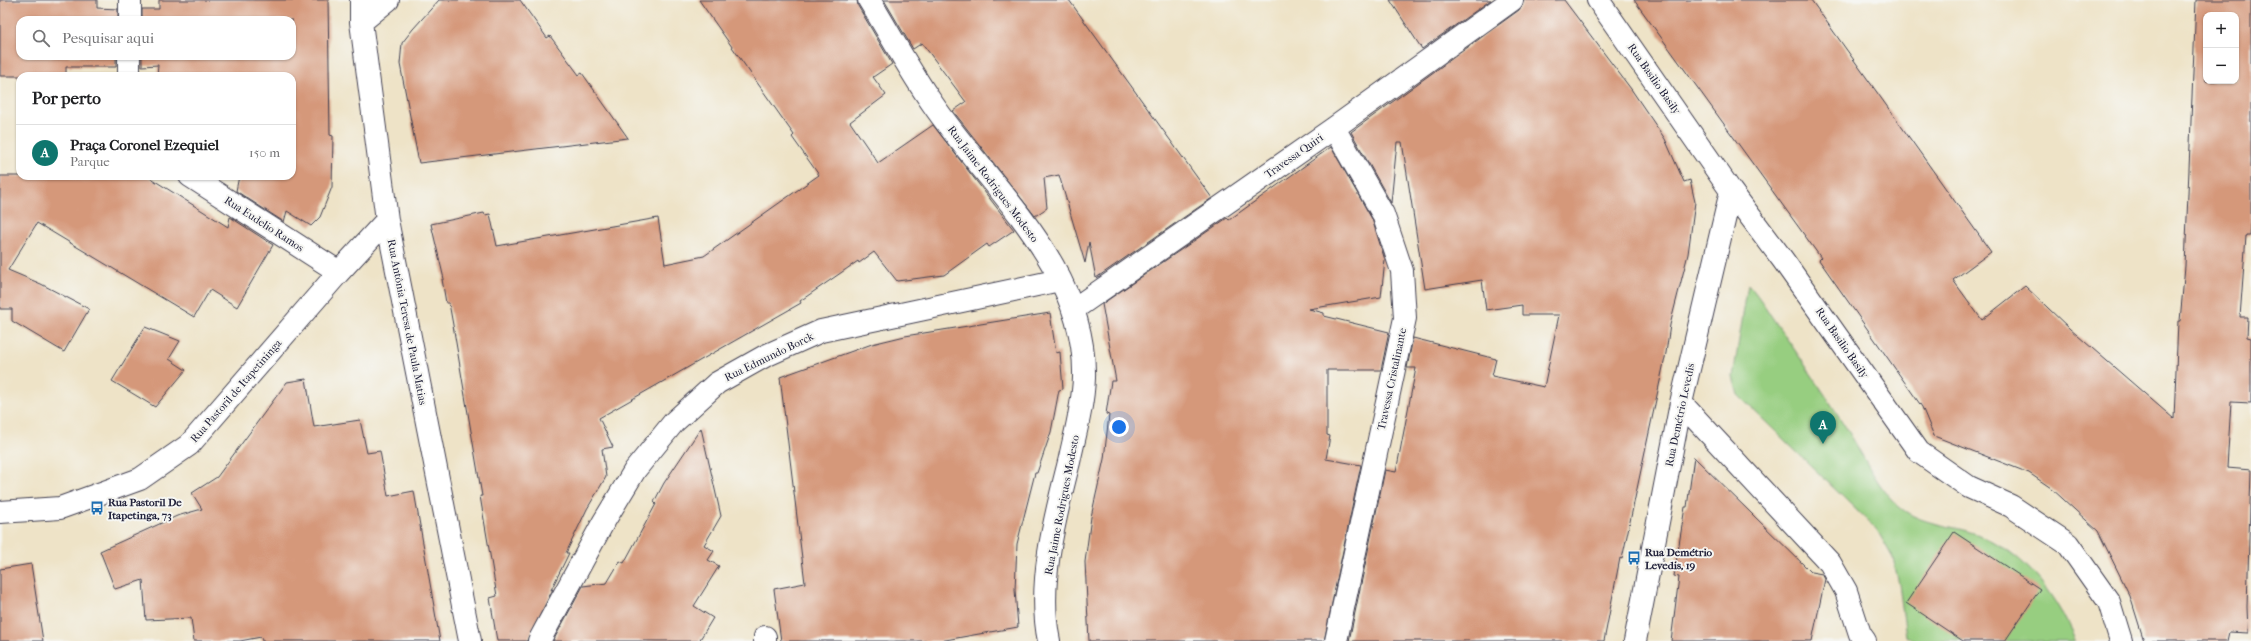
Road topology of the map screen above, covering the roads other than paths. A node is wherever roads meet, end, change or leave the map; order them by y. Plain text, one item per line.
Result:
1 (130, 0) edge
2 (360, 0) edge
3 (388, 0) edge
4 (869, 0) edge
5 (1512, 0) edge
6 (1598, 0) edge
7 (130, 16) edge
8 (361, 22) junction
9 (129, 60) edge
10 (129, 72) edge
11 (1334, 128) junction
12 (196, 180) edge
13 (1731, 191) junction
14 (387, 220) junction
15 (339, 272) junction
16 (1060, 280) junction
17 (1074, 309) junction
18 (1681, 403) junction
19 (0, 512) edge
20 (470, 641) edge
21 (539, 641) edge
22 (1049, 641) edge
23 (1336, 641) edge
24 (1635, 641) edge
25 (1865, 641) edge
26 (2120, 641) edge

1 - 7 street
2 - 8 street, Rua Antônia Teresa de Paula Matias
3 - 8 street
4 - 16 street, Rua Jaime Rodrigues Modesto
5 - 11 street, Travessa Quiri
6 - 13 street, Rua Basilio Basily
8 - 14 street, Rua Antônia Teresa de Paula Matias
9 - 10 street
11 - 17 street, Travessa Quiri
11 - 23 street, Travessa Cristalinante
12 - 15 street, Rua Eudelio Ramos
13 - 18 street, Rua Demétrio Levedis
13 - 26 street, Rua Basilio Basily
14 - 15 street, Rua Pastoril de Itapetininga
14 - 20 street, Rua Antônia Teresa de Paula Matias
15 - 19 street, Rua Pastoril de Itapetininga
16 - 17 street, Rua Jaime Rodrigues Modesto
16 - 21 street, Rua Edmundo Borck
17 - 22 street, Rua Jaime Rodrigues Modesto
18 - 24 street, Rua Demétrio Levedis
18 - 25 street

